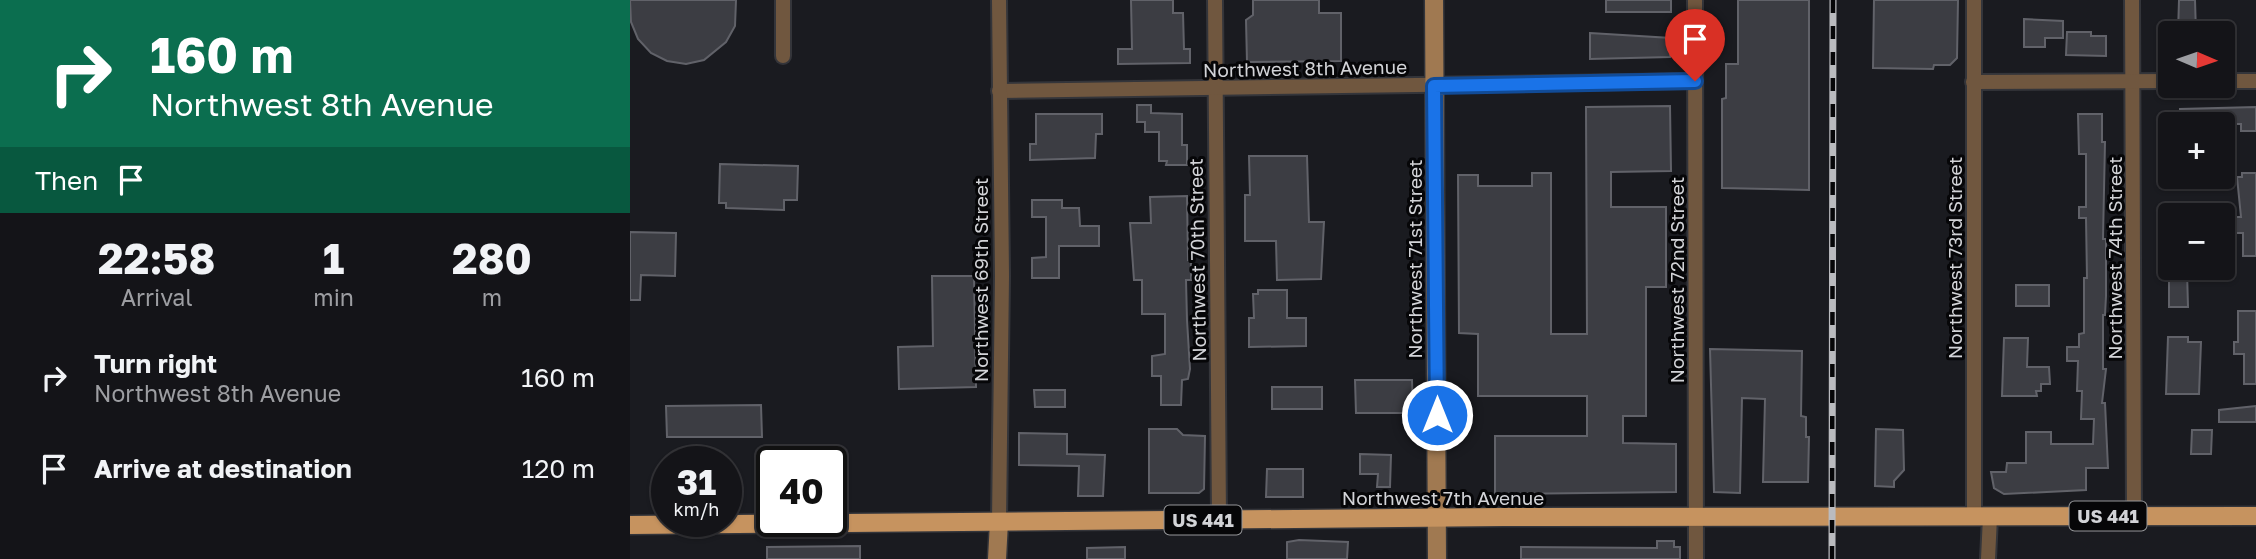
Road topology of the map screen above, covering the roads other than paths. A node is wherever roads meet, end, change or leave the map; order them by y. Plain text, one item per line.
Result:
1 (783, 0) edge
2 (999, 0) edge
3 (1215, 0) edge
4 (1434, 0) edge
5 (1695, 0) edge
6 (1974, 0) edge
7 (2132, 0) edge
8 (783, 56) dead end
9 (1695, 81) junction
10 (2133, 81) junction
11 (2158, 81) edge
12 (2235, 81) edge
13 (2256, 81) edge
14 (1973, 82) junction
15 (1434, 86) junction
16 (1214, 88) junction
17 (999, 91) junction
18 (2134, 516) junction
19 (2256, 516) edge
20 (1696, 517) junction
21 (1982, 517) junction
22 (1437, 518) junction
23 (1219, 520) junction
24 (999, 522) junction
25 (630, 525) edge
26 (997, 559) edge
27 (1437, 559) edge
28 (1696, 559) edge
29 (1989, 559) edge

1 - 8 street
2 - 17 street, Northwest 69th Street
3 - 16 street, Northwest 70th Street
4 - 15 street, Northwest 71st Street
5 - 9 street, Northwest 72nd Street
6 - 14 street, Northwest 73rd Street
7 - 10 street, Northwest 74th Street
9 - 15 street, Northwest 8th Avenue
9 - 20 street, Northwest 72nd Street
10 - 11 street
10 - 14 street
10 - 18 street, Northwest 74th Street
12 - 13 street
14 - 21 street, Northwest 73rd Street
15 - 16 street, Northwest 8th Avenue
15 - 22 street, Northwest 71st Street
16 - 17 street, Northwest 8th Avenue
16 - 23 street, Northwest 70th Street
17 - 24 street, Northwest 69th Street
18 - 19 main road, Northwest 7th Avenue / US 441
18 - 21 main road, Northwest 7th Avenue / US 441
20 - 21 main road, Northwest 7th Avenue / US 441
20 - 22 main road, Northwest 7th Avenue / US 441
20 - 28 street, Northwest 72nd Street
21 - 29 street, Northwest 73rd Street
22 - 23 main road, Northwest 7th Avenue / US 441
22 - 27 street, Northwest 71st Street
23 - 24 main road, Northwest 7th Avenue / US 441
24 - 25 main road, Northwest 7th Avenue / US 441
24 - 26 street, Northwest 69th Street

